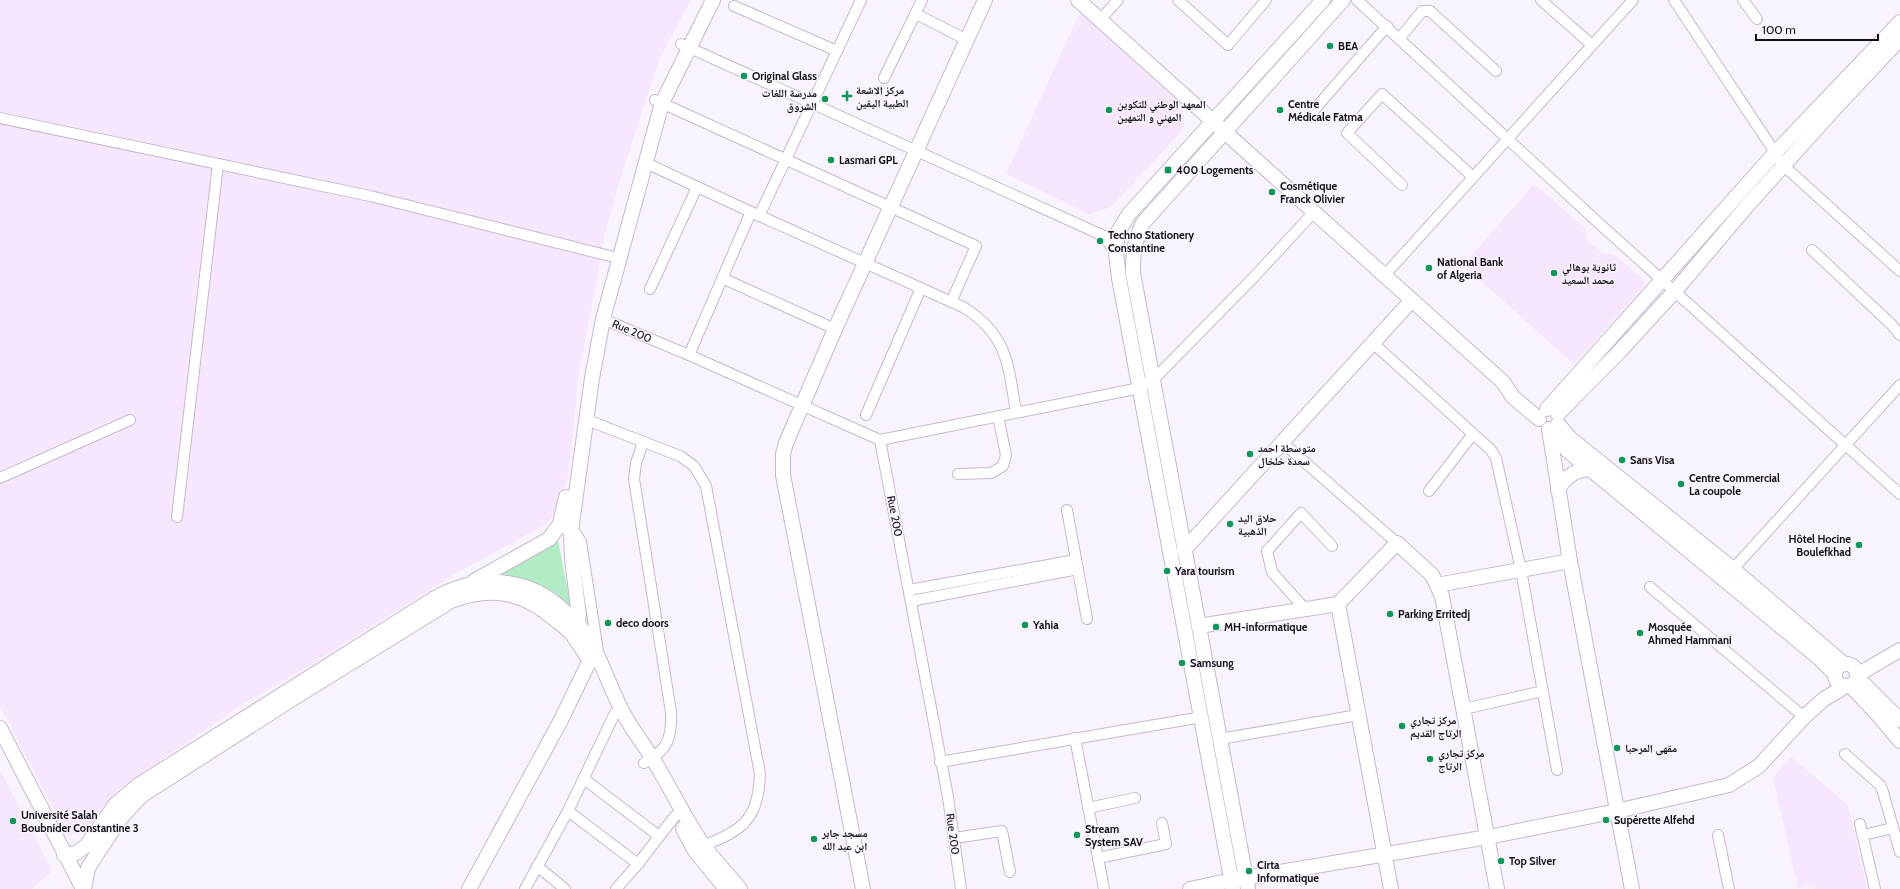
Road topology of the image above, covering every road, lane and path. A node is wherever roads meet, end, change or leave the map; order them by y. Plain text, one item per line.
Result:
1 (703, 0) edge
2 (713, 0) edge
3 (922, 0) edge
4 (986, 0) edge
5 (1078, 0) edge
6 (1118, 0) edge
7 (1178, 0) edge
8 (1266, 0) edge
9 (1323, 0) edge
10 (1343, 0) edge
11 (1357, 0) edge
12 (1541, 0) edge
13 (1633, 0) edge
14 (1674, 0) edge
15 (1743, 0) edge
16 (857, 1) edge
17 (734, 6) dead end
18 (916, 14) junction
19 (1757, 19) dead end
20 (1100, 20) junction
21 (1900, 22) edge
22 (1387, 26) junction
23 (1400, 38) junction
24 (1900, 39) edge
25 (967, 40) junction
26 (1592, 45) junction
27 (685, 46) junction
28 (837, 51) junction
29 (1496, 71) dead end
30 (884, 78) dead end
31 (658, 102) junction
32 (813, 104) junction
33 (1314, 110) dead end
34 (0, 118) edge
35 (1212, 121) junction
36 (1225, 131) junction
37 (1507, 138) junction
38 (916, 151) junction
39 (1775, 153) junction
40 (786, 159) junction
41 (646, 163) junction
42 (218, 164) junction
43 (1784, 166) junction
44 (1472, 176) junction
45 (1402, 185) dead end
46 (697, 187) junction
47 (891, 207) junction
48 (1314, 212) junction
49 (755, 214) junction
50 (1122, 226) junction
51 (1104, 236) junction
52 (1812, 250) dead end
53 (1116, 253) junction
54 (610, 256) junction
55 (866, 263) junction
56 (1900, 271) edge
57 (1384, 276) junction
58 (722, 278) junction
59 (1663, 280) junction
60 (921, 288) junction
61 (650, 289) dead end
62 (1675, 291) junction
63 (1412, 300) junction
64 (951, 302) junction
65 (603, 319) junction
66 (835, 329) junction
67 (1900, 335) edge
68 (1374, 344) junction
69 (689, 355) junction
70 (1153, 380) junction
71 (1900, 385) edge
72 (1140, 388) junction
73 (802, 405) junction
74 (1016, 412) junction
75 (866, 415) dead end
76 (998, 416) junction
77 (1549, 419) junction
78 (130, 420) dead end
79 (587, 420) junction
80 (1473, 434) junction
81 (880, 440) junction
82 (643, 442) junction
83 (1283, 443) junction
84 (1845, 444) junction
85 (1592, 469) junction
86 (958, 474) dead end
87 (0, 478) edge
88 (1558, 490) junction
89 (1429, 492) dead end
90 (1900, 494) edge
91 (1067, 510) dead end
92 (177, 517) dead end
93 (564, 531) junction
94 (1396, 543) junction
95 (1332, 546) dead end
96 (1184, 550) junction
97 (1570, 562) junction
98 (1077, 565) junction
99 (1733, 569) junction
100 (1521, 570) junction
101 (471, 584) junction
102 (1437, 585) junction
103 (1650, 587) dead end
104 (909, 590) junction
105 (911, 601) junction
106 (1338, 604) junction
107 (1305, 609) junction
108 (1087, 618) dead end
109 (1199, 626) junction
110 (574, 627) junction
111 (1890, 655) edge
112 (594, 657) junction
113 (1847, 675) junction
114 (1543, 691) junction
115 (1875, 694) junction
116 (1464, 709) junction
117 (615, 713) junction
118 (1358, 715) junction
119 (1202, 716) junction
120 (1804, 717) junction
121 (1900, 720) edge
122 (0, 728) edge
123 (1075, 738) junction
124 (1220, 739) junction
125 (1900, 741) edge
126 (1845, 754) dead end
127 (648, 760) junction
128 (940, 762) junction
129 (1557, 770) dead end
130 (584, 779) junction
131 (1135, 798) dead end
132 (1088, 808) junction
133 (568, 811) junction
134 (1617, 811) junction
135 (675, 816) junction
136 (1162, 823) dead end
137 (1860, 824) dead end
138 (1893, 828) junction
139 (1718, 835) dead end
140 (1863, 835) junction
141 (659, 836) junction
142 (1488, 837) junction
143 (954, 838) junction
144 (700, 848) junction
145 (1900, 852) edge
146 (64, 855) junction
147 (1384, 855) junction
148 (1098, 858) junction
149 (638, 864) junction
150 (537, 866) junction
151 (1010, 872) dead end
152 (1240, 884) edge
153 (84, 889) edge
154 (469, 889) edge
155 (525, 889) edge
156 (564, 889) edge
157 (616, 889) edge
158 (726, 889) edge
159 (740, 889) edge
160 (863, 889) edge
161 (961, 889) edge
162 (1104, 889) edge
163 (1190, 889) edge
164 (1391, 889) edge
165 (1497, 889) edge
166 (1632, 889) edge
167 (1729, 889) edge
168 (1875, 889) edge

1 - 27 main road
2 - 27 main road
3 - 18 street
4 - 25 main road
5 - 20 main road
6 - 20 street
7 - 8 street
9 - 35 main road
10 - 36 main road
11 - 22 street
12 - 26 street
13 - 26 street
14 - 39 street
15 - 19 street
16 - 28 street
17 - 28 street
18 - 25 street
18 - 30 street
20 - 35 main road
21 - 39 main road
22 - 23 street
22 - 33 street
23 - 29 street
23 - 37 street
24 - 43 main road
25 - 38 main road
26 - 37 street
27 - 31 main road
27 - 32 street
28 - 32 street
31 - 40 street
31 - 41 main road
31 - 54 main road
32 - 38 street
32 - 40 street
34 - 42 street
35 - 36 main road
35 - 50 main road
36 - 48 main road
36 - 70 main road
37 - 44 street
37 - 59 street
38 - 47 main road
38 - 51 street
39 - 43 street
39 - 59 main road
40 - 47 street
40 - 49 street
41 - 46 street
41 - 65 main road
42 - 54 street
42 - 92 street
43 - 56 street
43 - 62 main road
44 - 45 street
44 - 57 street
46 - 49 street
46 - 61 street
47 - 55 main road
47 - 64 street
48 - 57 main road
48 - 70 street
49 - 55 street
49 - 58 street
50 - 51 street
50 - 53 main road
51 - 53 street
52 - 67 street
53 - 72 main road
54 - 93 main road
55 - 60 street
55 - 66 main road
57 - 63 main road
58 - 66 street
58 - 69 street
59 - 62 street
59 - 77 main road
60 - 64 street
60 - 75 street
62 - 77 main road
62 - 84 street
63 - 68 main road
63 - 77 main road
64 - 74 street
65 - 69 street, Rue 200
65 - 79 main road
66 - 73 main road
68 - 80 street
68 - 83 main road
69 - 73 street, Rue 200
70 - 72 street
70 - 96 main road
71 - 84 street
72 - 74 street
72 - 119 main road
73 - 81 street, Rue 200
73 - 160 main road
74 - 76 street
76 - 81 street
76 - 86 street
77 - 85 main road
77 - 88 main road
77 - 99 main road
78 - 87 street
79 - 82 street
79 - 93 main road
80 - 89 street
80 - 100 street
81 - 104 street, Rue 200
82 - 127 street
82 - 144 street
83 - 94 street
83 - 96 main road
84 - 90 street
84 - 99 street
85 - 88 main road
85 - 113 main road
88 - 97 main road
91 - 98 street
93 - 101 main road
93 - 110 main road
93 - 112 street
94 - 102 main road
94 - 106 main road
95 - 107 street
96 - 109 main road
97 - 100 main road
97 - 134 main road
98 - 104 street
98 - 105 street
98 - 108 street
99 - 113 main road
100 - 102 main road
100 - 114 street
101 - 110 main road
101 - 146 main road
102 - 116 main road
103 - 120 street
104 - 105 street, Rue 200
105 - 128 street, Rue 200
106 - 107 main road
106 - 118 main road
107 - 109 main road
109 - 124 main road
110 - 112 main road
110 - 153 main road
111 - 113 main road
111 - 115 main road
112 - 117 main road
112 - 127 main road
112 - 154 main road
113 - 115 main road
113 - 120 main road
113 - 125 main road
114 - 116 street
114 - 129 street
115 - 121 main road
116 - 142 main road
117 - 127 main road
117 - 130 street
118 - 124 street
118 - 147 main road
119 - 123 street
119 - 152 main road
120 - 134 main road
122 - 146 main road
123 - 128 street
123 - 132 street
124 - 152 main road
126 - 138 street
127 - 135 main road
127 - 144 main road
128 - 143 street, Rue 200
130 - 133 street
130 - 141 street
131 - 132 street
132 - 148 street
133 - 149 street
133 - 150 street
134 - 142 main road
134 - 166 main road
135 - 141 street
135 - 144 main road
136 - 148 street
137 - 140 street
138 - 140 street
138 - 145 street
139 - 167 street
140 - 168 street
141 - 149 street
142 - 147 main road
142 - 165 main road
143 - 151 street
143 - 161 street, Rue 200
144 - 158 main road
144 - 159 main road
146 - 153 main road
147 - 152 main road
147 - 164 main road
148 - 162 street
149 - 157 street
150 - 155 street
150 - 156 street
152 - 163 main road

